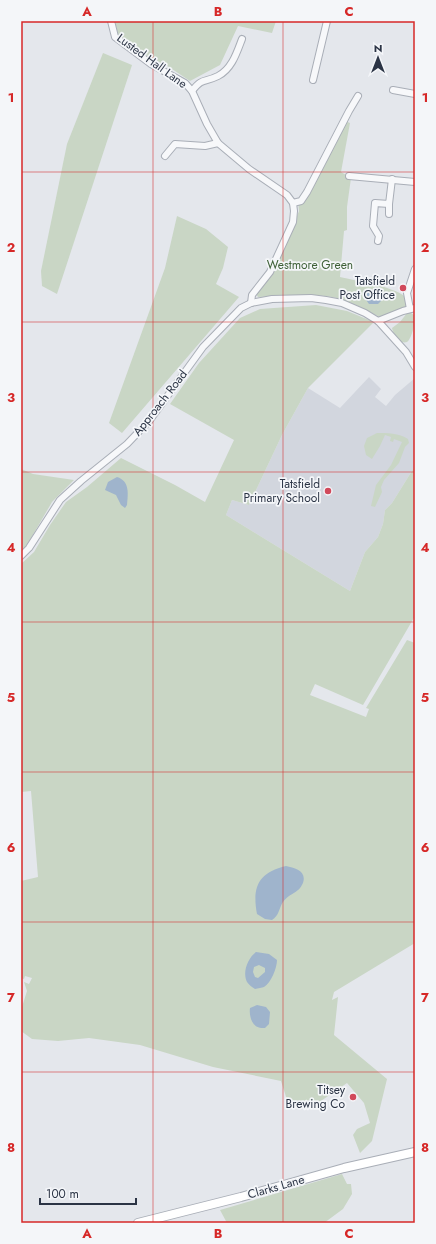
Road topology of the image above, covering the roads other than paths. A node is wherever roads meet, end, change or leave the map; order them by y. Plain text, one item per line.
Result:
1 (111, 21) edge
2 (327, 21) edge
3 (242, 39) dead end
4 (313, 80) dead end
5 (393, 90) dead end
6 (192, 92) junction
7 (415, 94) edge
8 (358, 96) dead end
9 (218, 142) junction
10 (165, 156) dead end
11 (349, 176) dead end
12 (392, 180) junction
13 (415, 182) edge
14 (293, 202) junction
15 (390, 204) junction
16 (389, 214) dead end
17 (378, 241) dead end
18 (415, 269) edge
19 (251, 303) junction
20 (412, 309) edge
21 (378, 322) junction
22 (415, 368) edge
23 (21, 556) edge
24 (415, 1152) edge
25 (138, 1223) edge

1 - 6 street, Lusted Hall Lane
2 - 4 street
3 - 6 street
5 - 7 street
6 - 9 street, Lusted Hall Lane
8 - 14 street
9 - 10 street
9 - 14 street, Lusted Hall Lane
11 - 12 street
12 - 13 street
12 - 15 street
14 - 19 street
15 - 16 street
15 - 17 street
18 - 20 street
19 - 21 street
19 - 23 street, Approach Road
20 - 21 street
21 - 22 street
24 - 25 main road, Clarks Lane

